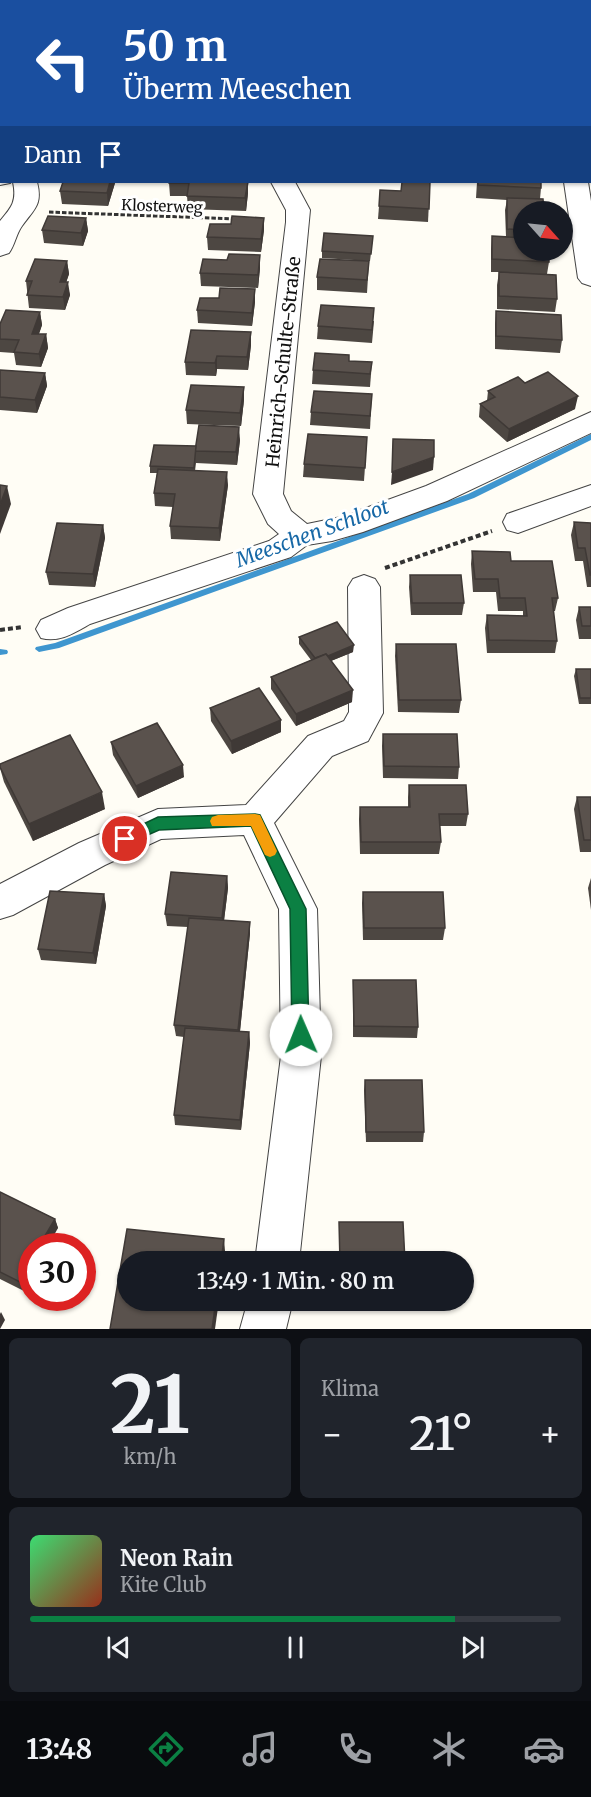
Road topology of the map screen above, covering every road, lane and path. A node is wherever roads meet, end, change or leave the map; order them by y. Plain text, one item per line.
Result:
1 (26, 183) edge
2 (284, 183) edge
3 (576, 183) edge
4 (23, 211) junction
5 (245, 219) edge
6 (0, 248) edge
7 (591, 278) edge
8 (591, 421) edge
9 (591, 495) edge
10 (518, 522) joint
11 (300, 535) junction
12 (364, 587) joint
13 (52, 629) dead end
14 (255, 820) junction
15 (0, 903) edge
16 (279, 1251) edge
17 (269, 1311) edge
18 (263, 1329) edge

1 - 4 street
2 - 11 street, Heinrich-Schulte-Straße
3 - 7 street
4 - 5 path, Klosterweg
4 - 6 street
8 - 11 street
9 - 10 street
10 - 12 path
11 - 13 street
12 - 14 street
14 - 15 street
14 - 16 street
17 - 18 street

